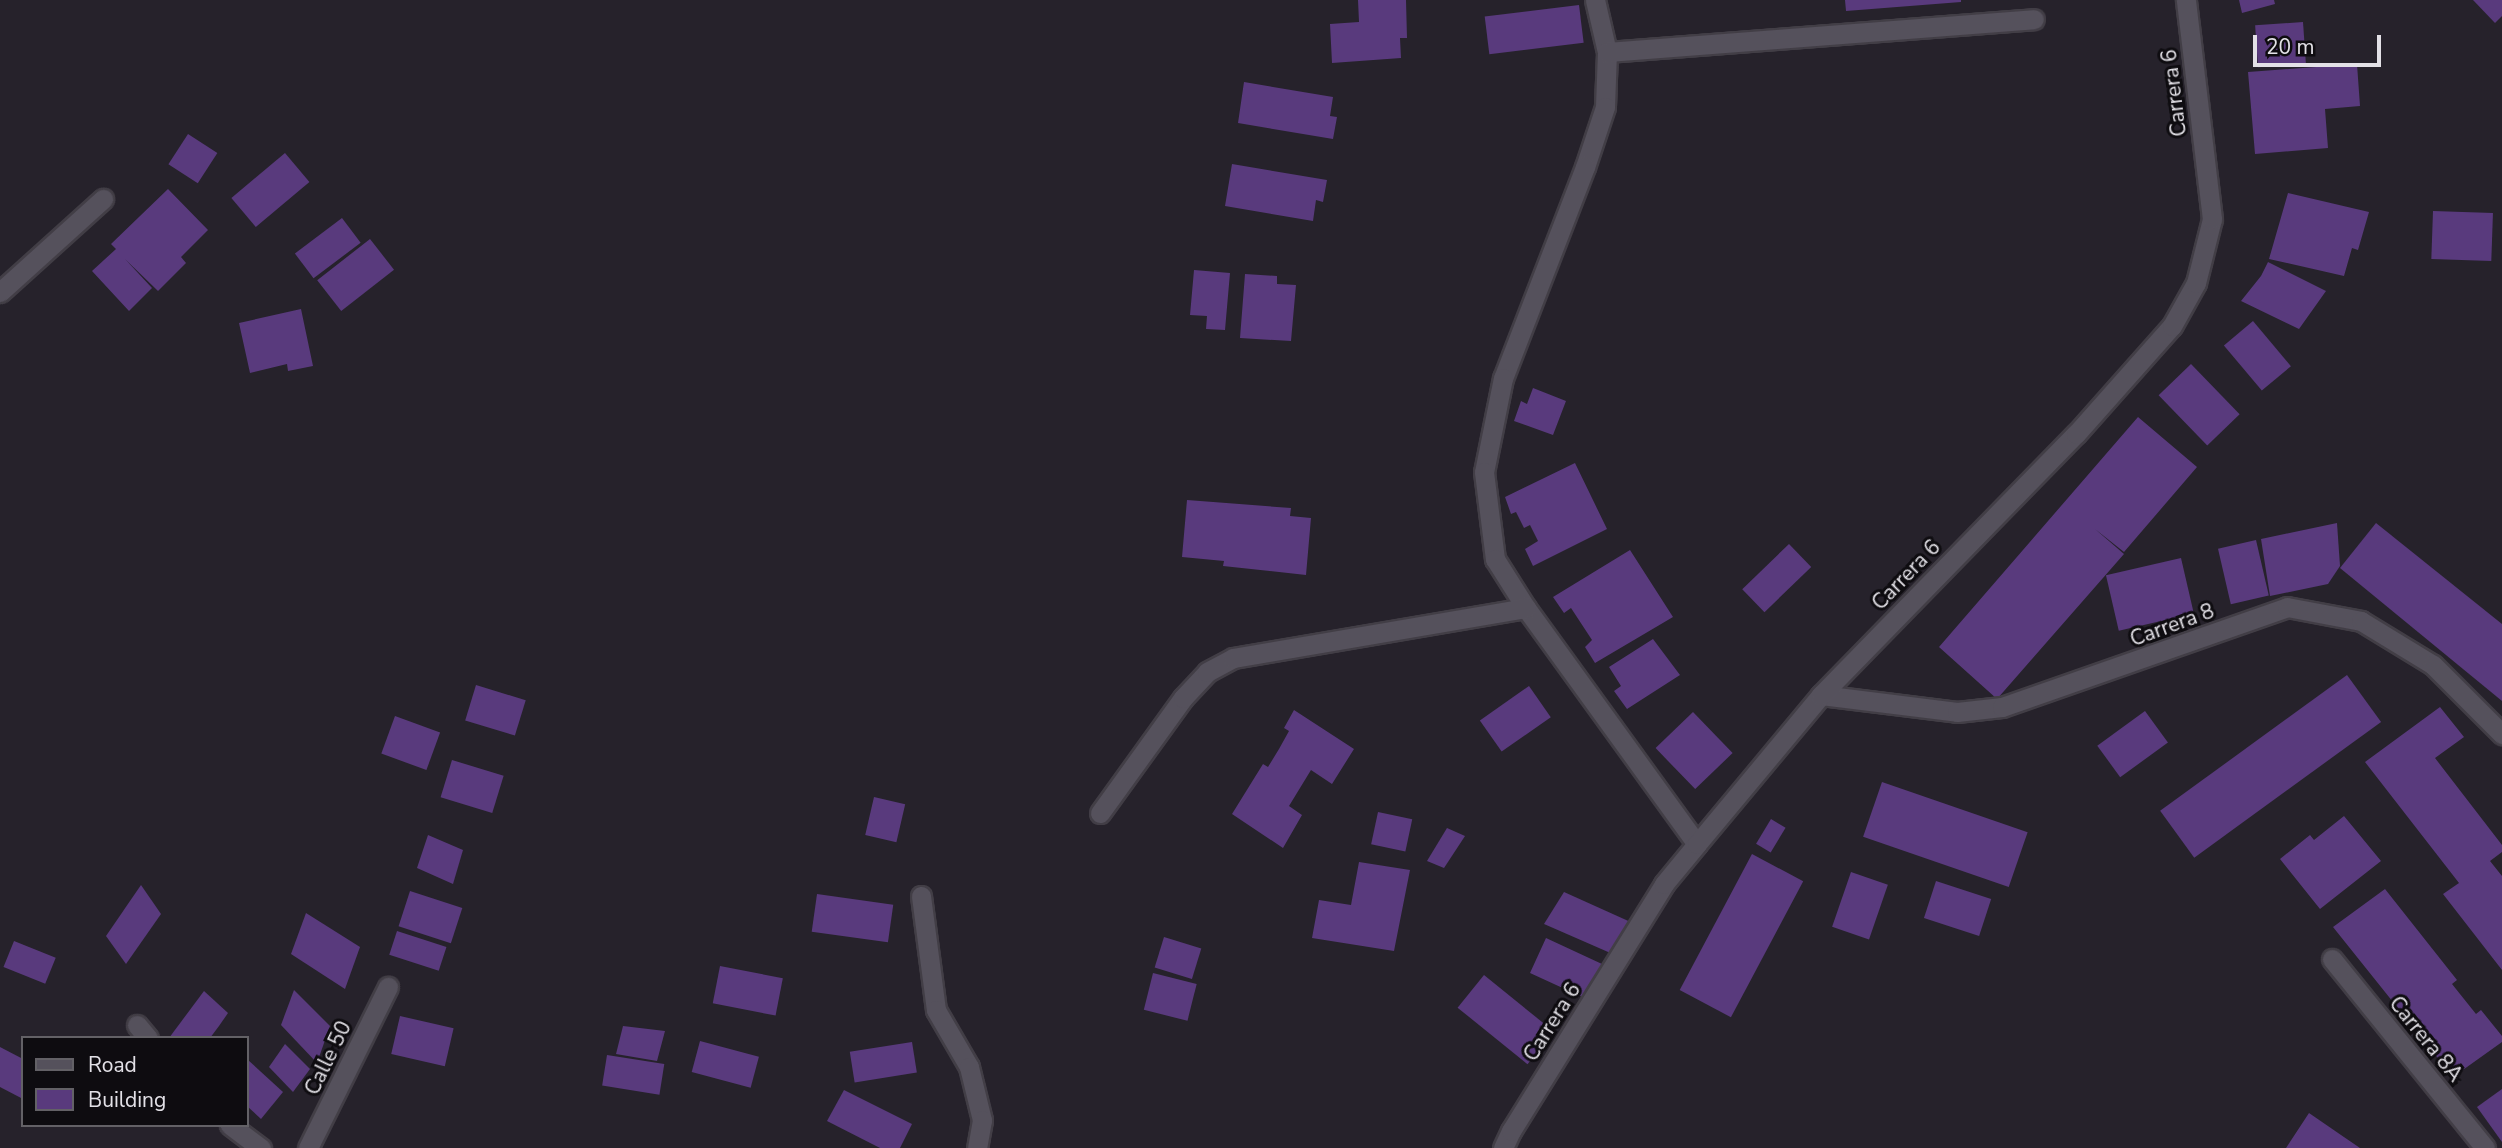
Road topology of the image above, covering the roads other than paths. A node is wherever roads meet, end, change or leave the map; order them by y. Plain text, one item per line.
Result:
1 (1595, 0) edge
2 (2186, 0) edge
3 (2034, 19) dead end
4 (1607, 52) junction
5 (103, 199) dead end
6 (0, 292) edge
7 (1526, 608) junction
8 (1821, 695) junction
9 (2502, 734) edge
10 (1100, 813) dead end
11 (1696, 844) junction
12 (921, 896) dead end
13 (2332, 959) dead end
14 (388, 988) dead end
15 (233, 1127) edge
16 (261, 1148) edge
17 (309, 1148) edge
18 (977, 1148) edge
19 (1503, 1148) edge
20 (2485, 1148) edge

1 - 4 street
2 - 8 street, Carrera 6
3 - 4 street
4 - 7 street
5 - 6 street
7 - 10 street
7 - 11 street
8 - 9 street, Carrera 8
8 - 11 street, Carrera 6
11 - 19 street, Carrera 6
12 - 18 street
13 - 20 street, Carrera 8A
14 - 17 street, Calle 50
15 - 16 street

